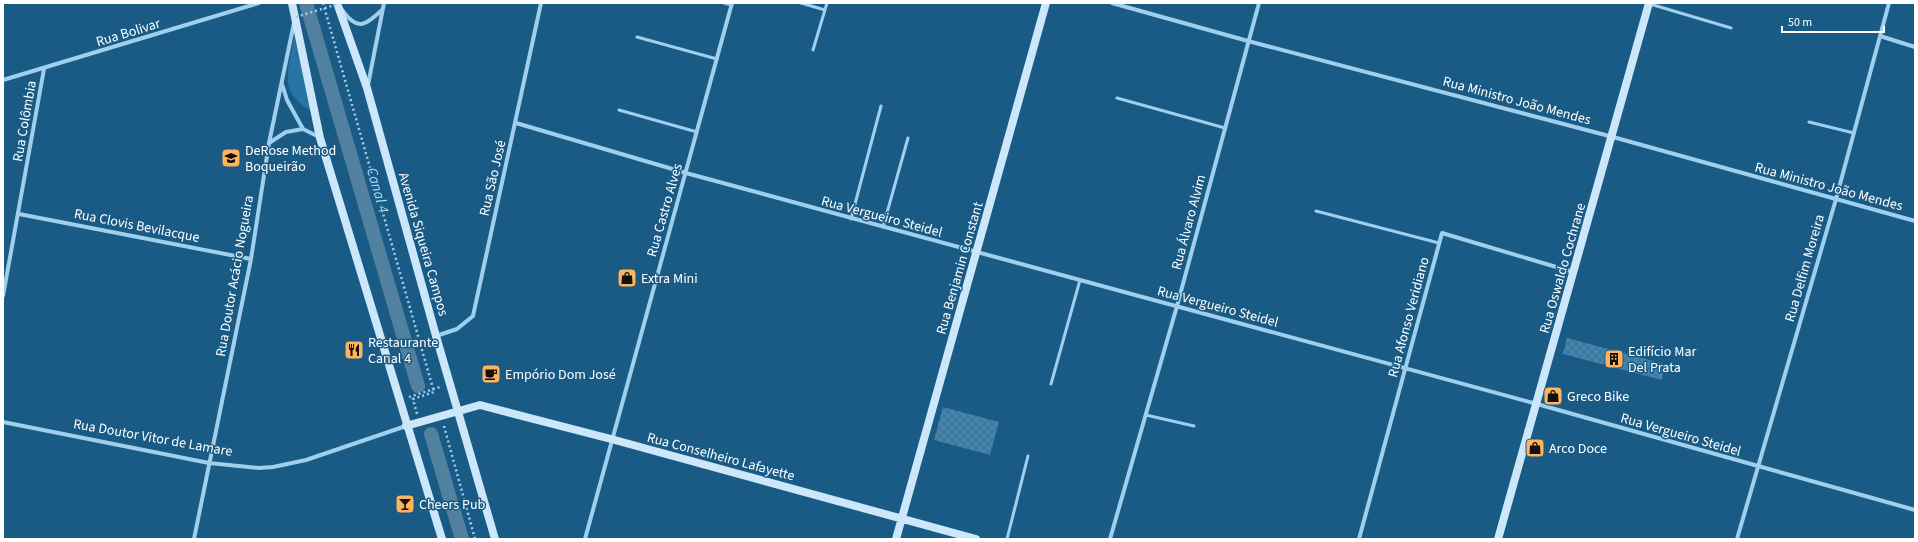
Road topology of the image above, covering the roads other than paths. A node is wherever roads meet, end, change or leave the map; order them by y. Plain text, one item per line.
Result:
1 (259, 3) edge
2 (292, 3) edge
3 (384, 3) edge
4 (541, 3) edge
5 (724, 3) edge
6 (800, 3) edge
7 (827, 3) edge
8 (1046, 3) edge
9 (1112, 3) edge
10 (1259, 3) edge
11 (1889, 3) edge
12 (338, 4) edge
13 (732, 4) edge
14 (1649, 4) edge
15 (382, 10) junction
16 (825, 10) junction
17 (296, 17) junction
18 (1731, 28) dead end
19 (1880, 36) junction
20 (637, 37) dead end
21 (1248, 41) junction
22 (1915, 48) edge
23 (813, 50) dead end
24 (717, 60) junction
25 (44, 69) junction
26 (3, 80) edge
27 (282, 82) junction
28 (367, 88) junction
29 (1117, 98) dead end
30 (881, 106) dead end
31 (619, 110) dead end
32 (1809, 122) dead end
33 (516, 123) junction
34 (1225, 128) junction
35 (303, 129) junction
36 (697, 132) junction
37 (1854, 133) junction
38 (1613, 136) junction
39 (320, 138) junction
40 (908, 138) dead end
41 (269, 142) junction
42 (686, 174) junction
43 (1836, 200) junction
44 (1316, 211) dead end
45 (19, 214) junction
46 (851, 219) junction
47 (1915, 221) edge
48 (883, 228) junction
49 (1439, 243) junction
50 (976, 253) junction
51 (251, 259) junction
52 (1573, 272) junction
53 (1080, 280) junction
54 (3, 296) edge
55 (1177, 306) junction
56 (436, 336) junction
57 (1405, 369) junction
58 (1050, 384) dead end
59 (1537, 404) junction
60 (458, 411) junction
61 (1146, 415) junction
62 (3, 422) edge
63 (406, 426) junction
64 (1194, 426) dead end
65 (611, 439) junction
66 (1028, 456) dead end
67 (209, 463) junction
68 (1758, 467) junction
69 (1915, 510) edge
70 (902, 519) junction
71 (194, 539) edge
72 (442, 539) edge
73 (495, 539) edge
74 (585, 539) edge
75 (896, 539) edge
76 (976, 539) edge
77 (1007, 539) edge
78 (1110, 539) edge
79 (1359, 539) edge
80 (1498, 539) edge
81 (1737, 539) edge

1 - 25 street, Rua Bolivar
2 - 17 main road
3 - 15 street
4 - 33 street, Rua São José
5 - 13 lane
6 - 16 lane
7 - 16 lane
8 - 50 main road, Rua Benjamin Constant
9 - 21 street, Rua Ministro João Mendes
10 - 21 street, Rua Álvaro Alvim
11 - 19 street, Rua Delfim Moreira
12 - 15 street
12 - 28 main road, Avenida Siqueira Campos
13 - 24 street, Rua Castro Alves
14 - 18 lane
14 - 38 main road, Rua Oswaldo Cochrane
15 - 28 street
16 - 23 lane
17 - 27 street, Rua Doutor Acácio Nogueira
17 - 39 main road
19 - 22 street
19 - 37 street, Rua Delfim Moreira
20 - 24 lane
21 - 34 street, Rua Álvaro Alvim
21 - 38 street, Rua Ministro João Mendes
24 - 36 street, Rua Castro Alves
25 - 26 street, Rua Bolivar
25 - 45 street, Rua Colômbia
27 - 35 street
27 - 41 street, Rua Doutor Acácio Nogueira
28 - 56 main road, Avenida Siqueira Campos
29 - 34 lane
30 - 46 lane
31 - 36 lane
32 - 37 lane
33 - 42 street, Rua Vergueiro Steidel
33 - 56 street, Rua São José
34 - 55 street, Rua Álvaro Alvim
35 - 39 street
35 - 41 street
36 - 42 street, Rua Castro Alves
37 - 43 street, Rua Delfim Moreira
38 - 43 street, Rua Ministro João Mendes
38 - 52 main road, Rua Oswaldo Cochrane
39 - 63 main road
40 - 48 lane
41 - 51 street, Rua Doutor Acácio Nogueira
42 - 46 street, Rua Vergueiro Steidel
42 - 65 street, Rua Castro Alves
43 - 47 street, Rua Ministro João Mendes
43 - 68 street, Rua Delfim Moreira
44 - 49 lane
45 - 51 street, Rua Clovis Bevilacque
45 - 54 street, Rua Colômbia
46 - 48 street, Rua Vergueiro Steidel
48 - 50 street, Rua Vergueiro Steidel
49 - 52 street, Rua Afonso Veridiano
49 - 57 street, Rua Afonso Veridiano
50 - 53 street, Rua Vergueiro Steidel
50 - 70 main road, Rua Benjamin Constant
51 - 67 street, Rua Doutor Acácio Nogueira
52 - 59 main road, Rua Oswaldo Cochrane
53 - 55 street, Rua Vergueiro Steidel
53 - 58 lane
55 - 57 street, Rua Vergueiro Steidel
55 - 61 street, Rua Álvaro Alvim
56 - 60 main road, Avenida Siqueira Campos
57 - 59 street, Rua Vergueiro Steidel
57 - 79 street, Rua Afonso Veridiano
59 - 68 street, Rua Vergueiro Steidel
59 - 80 main road, Rua Oswaldo Cochrane
60 - 63 main road, Rua Doutor Vitor de Lamare
60 - 65 main road, Rua Conselheiro Lafayette
60 - 73 main road, Avenida Siqueira Campos
61 - 64 lane
61 - 78 street, Rua Álvaro Alvim
62 - 67 street, Rua Doutor Vitor de Lamare
63 - 67 street, Rua Doutor Vitor de Lamare
63 - 72 main road
65 - 70 main road, Rua Conselheiro Lafayette
65 - 74 street, Rua Castro Alves
66 - 77 lane
67 - 71 street, Rua Doutor Acácio Nogueira
68 - 69 street, Rua Vergueiro Steidel
68 - 81 street, Rua Delfim Moreira
70 - 75 main road, Rua Benjamin Constant
70 - 76 main road, Rua Conselheiro Lafayette

